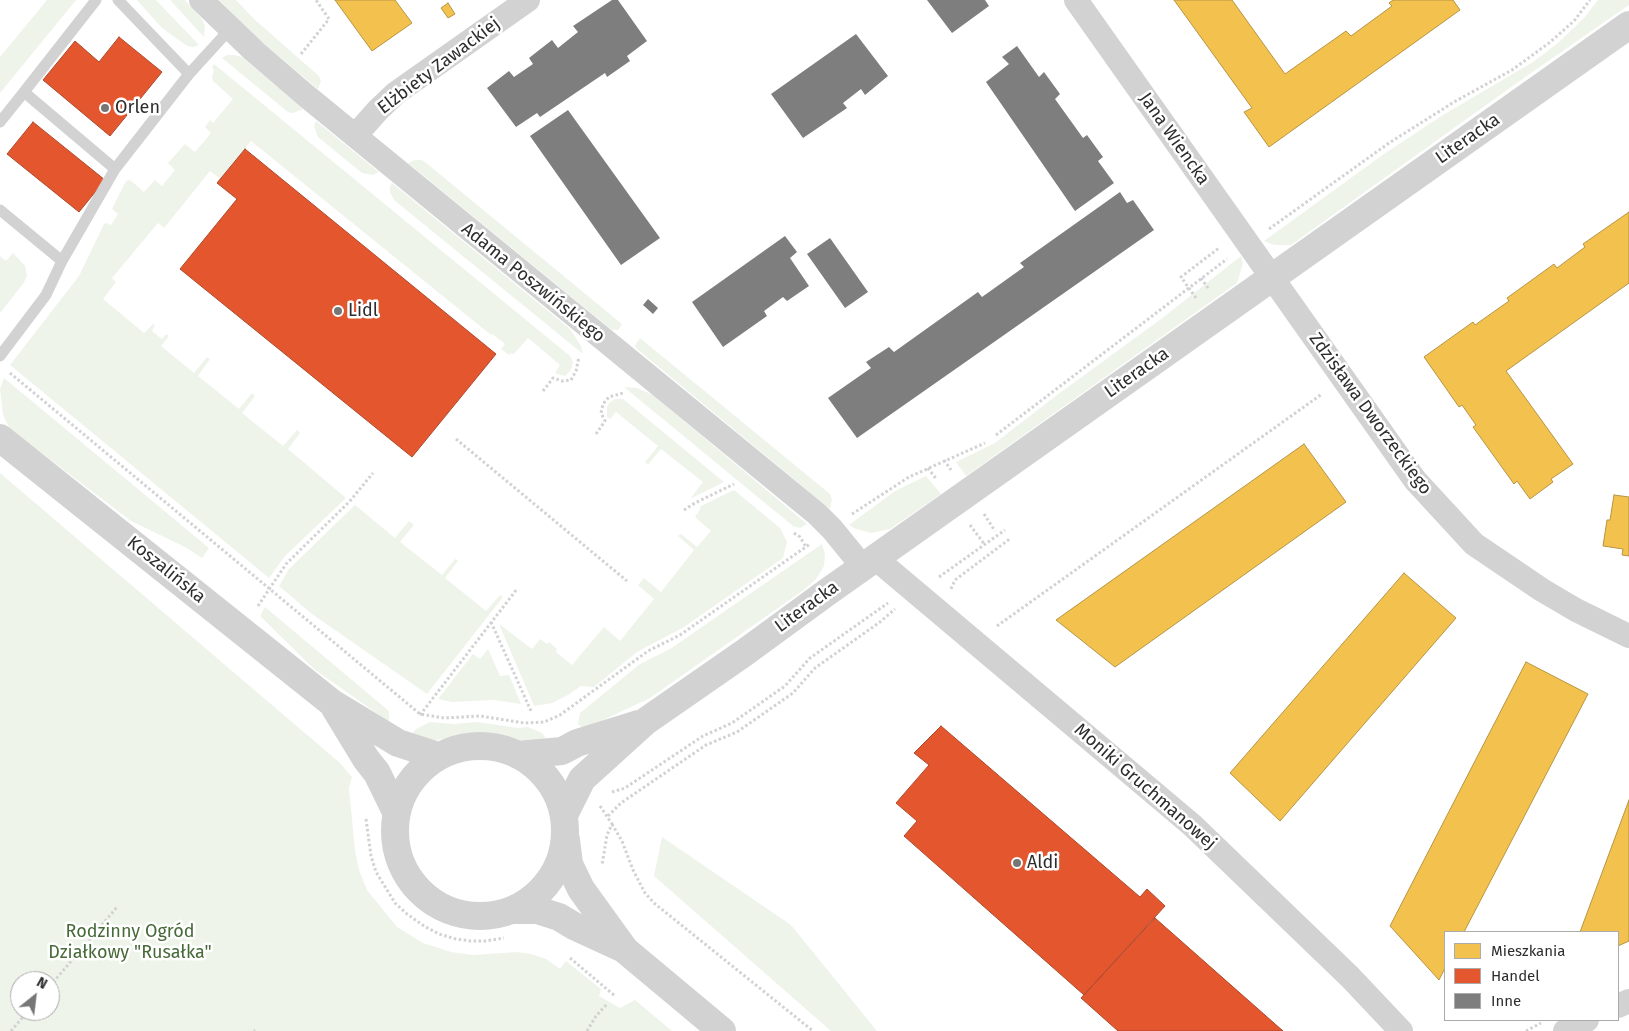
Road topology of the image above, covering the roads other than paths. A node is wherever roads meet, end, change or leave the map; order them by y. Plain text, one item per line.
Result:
1 (96, 0) edge
2 (118, 0) edge
3 (201, 0) edge
4 (528, 0) edge
5 (1076, 0) edge
6 (1629, 25) edge
7 (230, 29) junction
8 (189, 74) junction
9 (24, 92) junction
10 (0, 122) edge
11 (355, 136) junction
12 (115, 169) junction
13 (0, 210) edge
14 (62, 261) junction
15 (1272, 277) junction
16 (0, 356) edge
17 (0, 438) edge
18 (869, 562) junction
19 (1629, 636) edge
20 (332, 703) junction
21 (646, 721) junction
22 (518, 754) junction
23 (435, 756) junction
24 (395, 810) junction
25 (565, 828) junction
26 (512, 910) junction
27 (625, 950) junction
28 (1585, 1021) edge
29 (722, 1031) edge
30 (1401, 1031) edge
31 (1565, 1031) edge

1 - 9 lane
2 - 8 lane
3 - 7 street, Adama Poszwińskiego
4 - 11 street, Elżbiety Zawackiej
5 - 15 street, Jana Wiencka
6 - 15 street, Literacka
7 - 8 lane
7 - 11 street, Adama Poszwińskiego
8 - 12 lane
9 - 10 lane
9 - 12 lane
11 - 18 street, Adama Poszwińskiego
12 - 14 lane
13 - 14 lane
14 - 16 lane
15 - 18 street, Literacka
15 - 19 street, Zdzisława Dworzeckiego
17 - 20 street, Koszalińska
18 - 21 street, Literacka
18 - 30 street, Moniki Gruchmanowej
20 - 23 street, Koszalińska
20 - 24 street, Koszalińska
21 - 22 street, Literacka
21 - 25 street, Literacka
22 - 23 street
22 - 25 street
23 - 24 street
24 - 26 street
25 - 26 street
25 - 27 street
26 - 27 street
27 - 29 street
28 - 31 street

